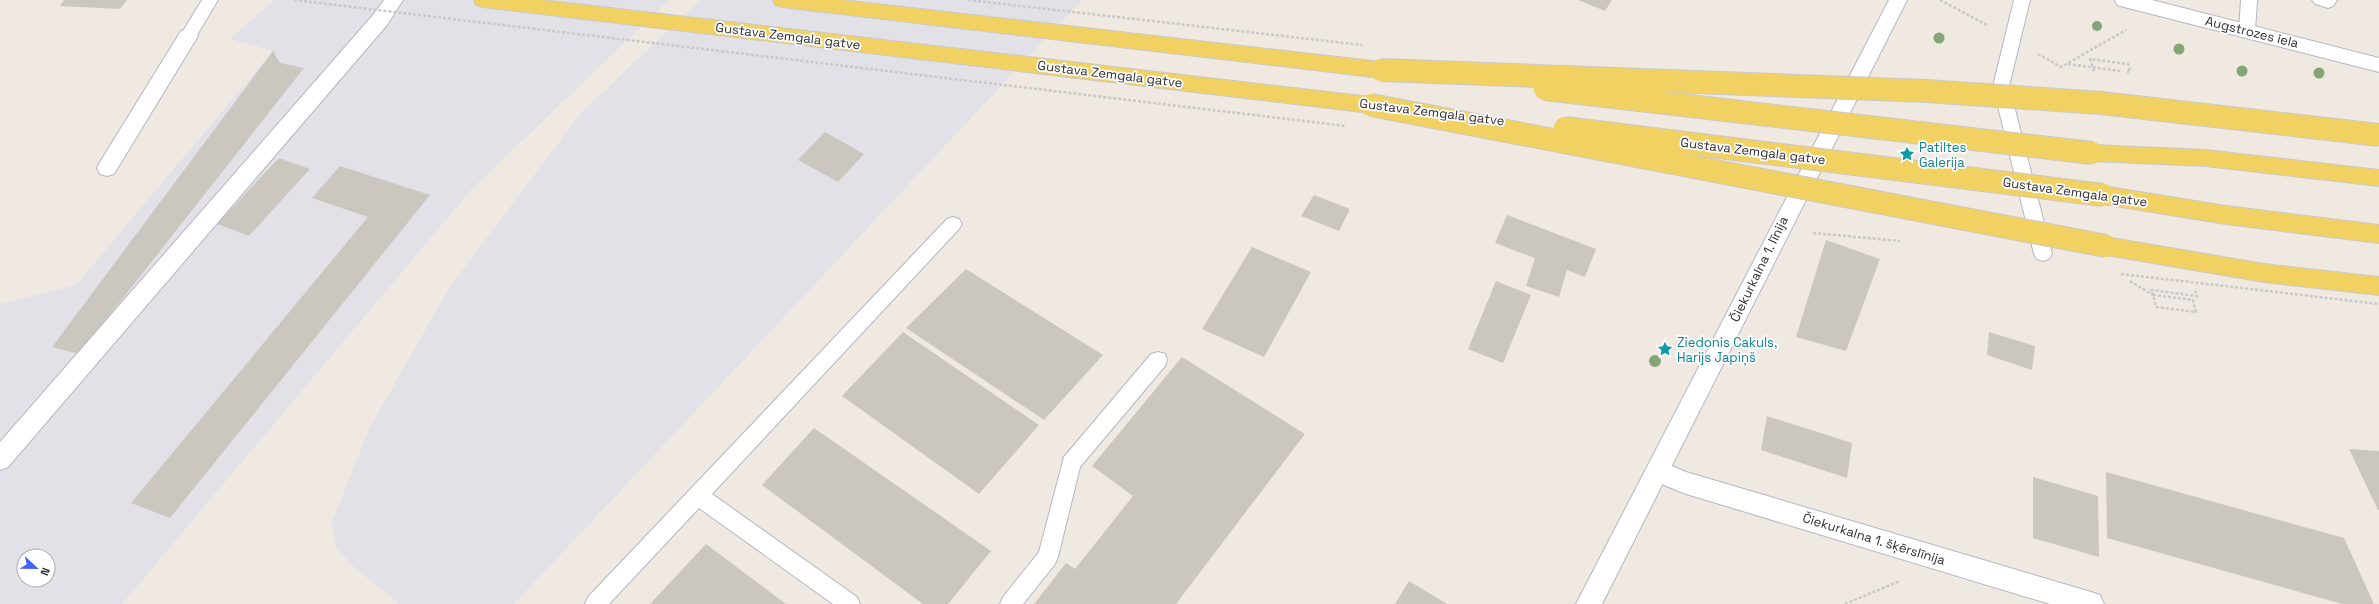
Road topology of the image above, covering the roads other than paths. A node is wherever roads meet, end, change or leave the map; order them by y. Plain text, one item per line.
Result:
1 (210, 0) edge
2 (394, 0) edge
3 (483, 0) edge
4 (782, 0) edge
5 (1898, 0) edge
6 (2022, 0) edge
7 (2124, 0) edge
8 (2249, 0) edge
9 (2320, 0) edge
10 (2329, 0) edge
11 (2247, 31) junction
12 (188, 36) joint
13 (2379, 65) edge
14 (1381, 70) junction
15 (1371, 105) junction
16 (2379, 135) edge
17 (107, 168) dead end
18 (2379, 178) edge
19 (953, 224) dead end
20 (2379, 234) edge
21 (2043, 254) dead end
22 (2379, 286) edge
23 (1158, 360) dead end
24 (0, 459) edge
25 (1658, 471) junction
26 (698, 495) junction
27 (595, 604) edge
28 (850, 604) edge
29 (1010, 604) edge
30 (1589, 604) edge
31 (2091, 604) edge

1 - 12 lane
2 - 24 street
3 - 15 main road, Gustava Zemgala gatve
4 - 14 main road
5 - 25 street, Čiekurkalna 1. līnija
6 - 21 lane
7 - 11 street, Augstrozes iela
8 - 11 lane
9 - 10 lane
11 - 13 street, Augstrozes iela
12 - 17 street
14 - 16 main road, bridge
14 - 18 main road, bridge
15 - 20 main road, Gustava Zemgala gatve, bridge
15 - 22 main road, bridge
19 - 26 lane
23 - 29 lane
25 - 30 street, Čiekurkalna 1. līnija
25 - 31 street, Čiekurkalna 1. šķērslīnija
26 - 27 lane
26 - 28 lane

